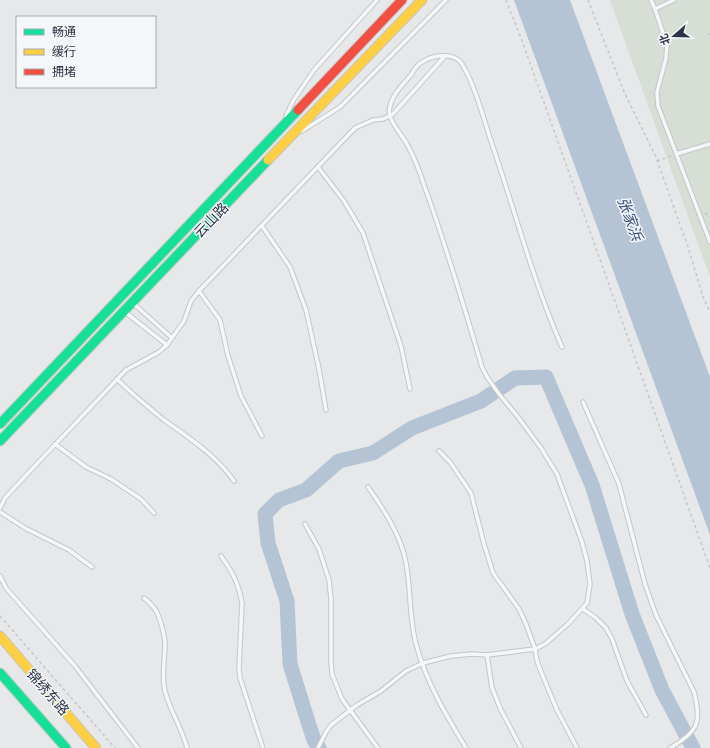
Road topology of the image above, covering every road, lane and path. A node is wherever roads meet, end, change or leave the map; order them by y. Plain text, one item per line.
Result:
1 (377, 0) edge
2 (402, 0) edge
3 (422, 0) edge
4 (446, 0) edge
5 (506, 0) edge
6 (588, 0) edge
7 (651, 0) edge
8 (674, 0) edge
9 (655, 9) junction
10 (445, 56) junction
11 (390, 116) junction
12 (279, 129) junction
13 (288, 139) junction
14 (710, 144) edge
15 (676, 154) junction
16 (657, 160) junction
17 (318, 167) junction
18 (262, 226) junction
19 (710, 242) edge
20 (199, 291) junction
21 (133, 303) junction
22 (125, 311) junction
23 (710, 312) edge
24 (172, 338) junction
25 (167, 344) junction
26 (562, 347) dead end
27 (118, 379) junction
28 (410, 389) dead end
29 (583, 402) dead end
30 (326, 410) dead end
31 (0, 424) edge
32 (262, 436) dead end
33 (0, 441) edge
34 (55, 444) junction
35 (439, 451) dead end
36 (234, 481) dead end
37 (368, 487) dead end
38 (0, 508) edge
39 (0, 512) edge
40 (154, 513) dead end
41 (305, 524) dead end
42 (221, 556) dead end
43 (92, 567) dead end
44 (710, 568) edge
45 (0, 576) edge
46 (144, 598) dead end
47 (583, 609) junction
48 (0, 616) edge
49 (0, 636) edge
50 (535, 649) junction
51 (486, 655) junction
52 (423, 663) junction
53 (0, 673) edge
54 (350, 711) junction
55 (646, 715) dead end
56 (66, 748) edge
57 (96, 748) edge
58 (115, 748) edge
59 (138, 748) edge
60 (188, 748) edge
61 (263, 748) edge
62 (318, 748) edge
63 (378, 748) edge
64 (466, 748) edge
65 (521, 748) edge
66 (577, 748) edge
67 (670, 748) edge

1 - 12 lane
2 - 12 main road, 云山路
3 - 13 main road, 云山路
4 - 13 lane
5 - 44 path
6 - 16 path
7 - 9 lane
8 - 9 lane
9 - 15 lane
10 - 11 lane
10 - 11 lane
10 - 26 lane
11 - 17 lane
11 - 47 lane
12 - 31 main road, 云山路
13 - 21 main road, 云山路
14 - 15 lane
15 - 16 path
15 - 19 lane
16 - 23 path
17 - 18 lane
17 - 28 lane
18 - 20 lane
18 - 30 lane
20 - 24 lane
20 - 32 lane
21 - 22 main road, 云山路
21 - 24 lane
22 - 25 lane
22 - 33 main road, 云山路
24 - 25 lane
25 - 27 lane
27 - 34 lane
27 - 36 lane
29 - 67 lane
34 - 38 lane
34 - 40 lane
35 - 50 lane
37 - 52 lane
39 - 43 lane
41 - 54 lane
42 - 61 lane
45 - 59 lane
46 - 60 lane
47 - 50 lane
47 - 55 lane
48 - 58 path
49 - 57 main road, 锦绣东路
50 - 51 lane
50 - 66 lane
51 - 52 lane
51 - 65 lane
52 - 54 lane
52 - 64 lane
53 - 56 main road, 锦绣东路
54 - 62 lane
54 - 63 lane

